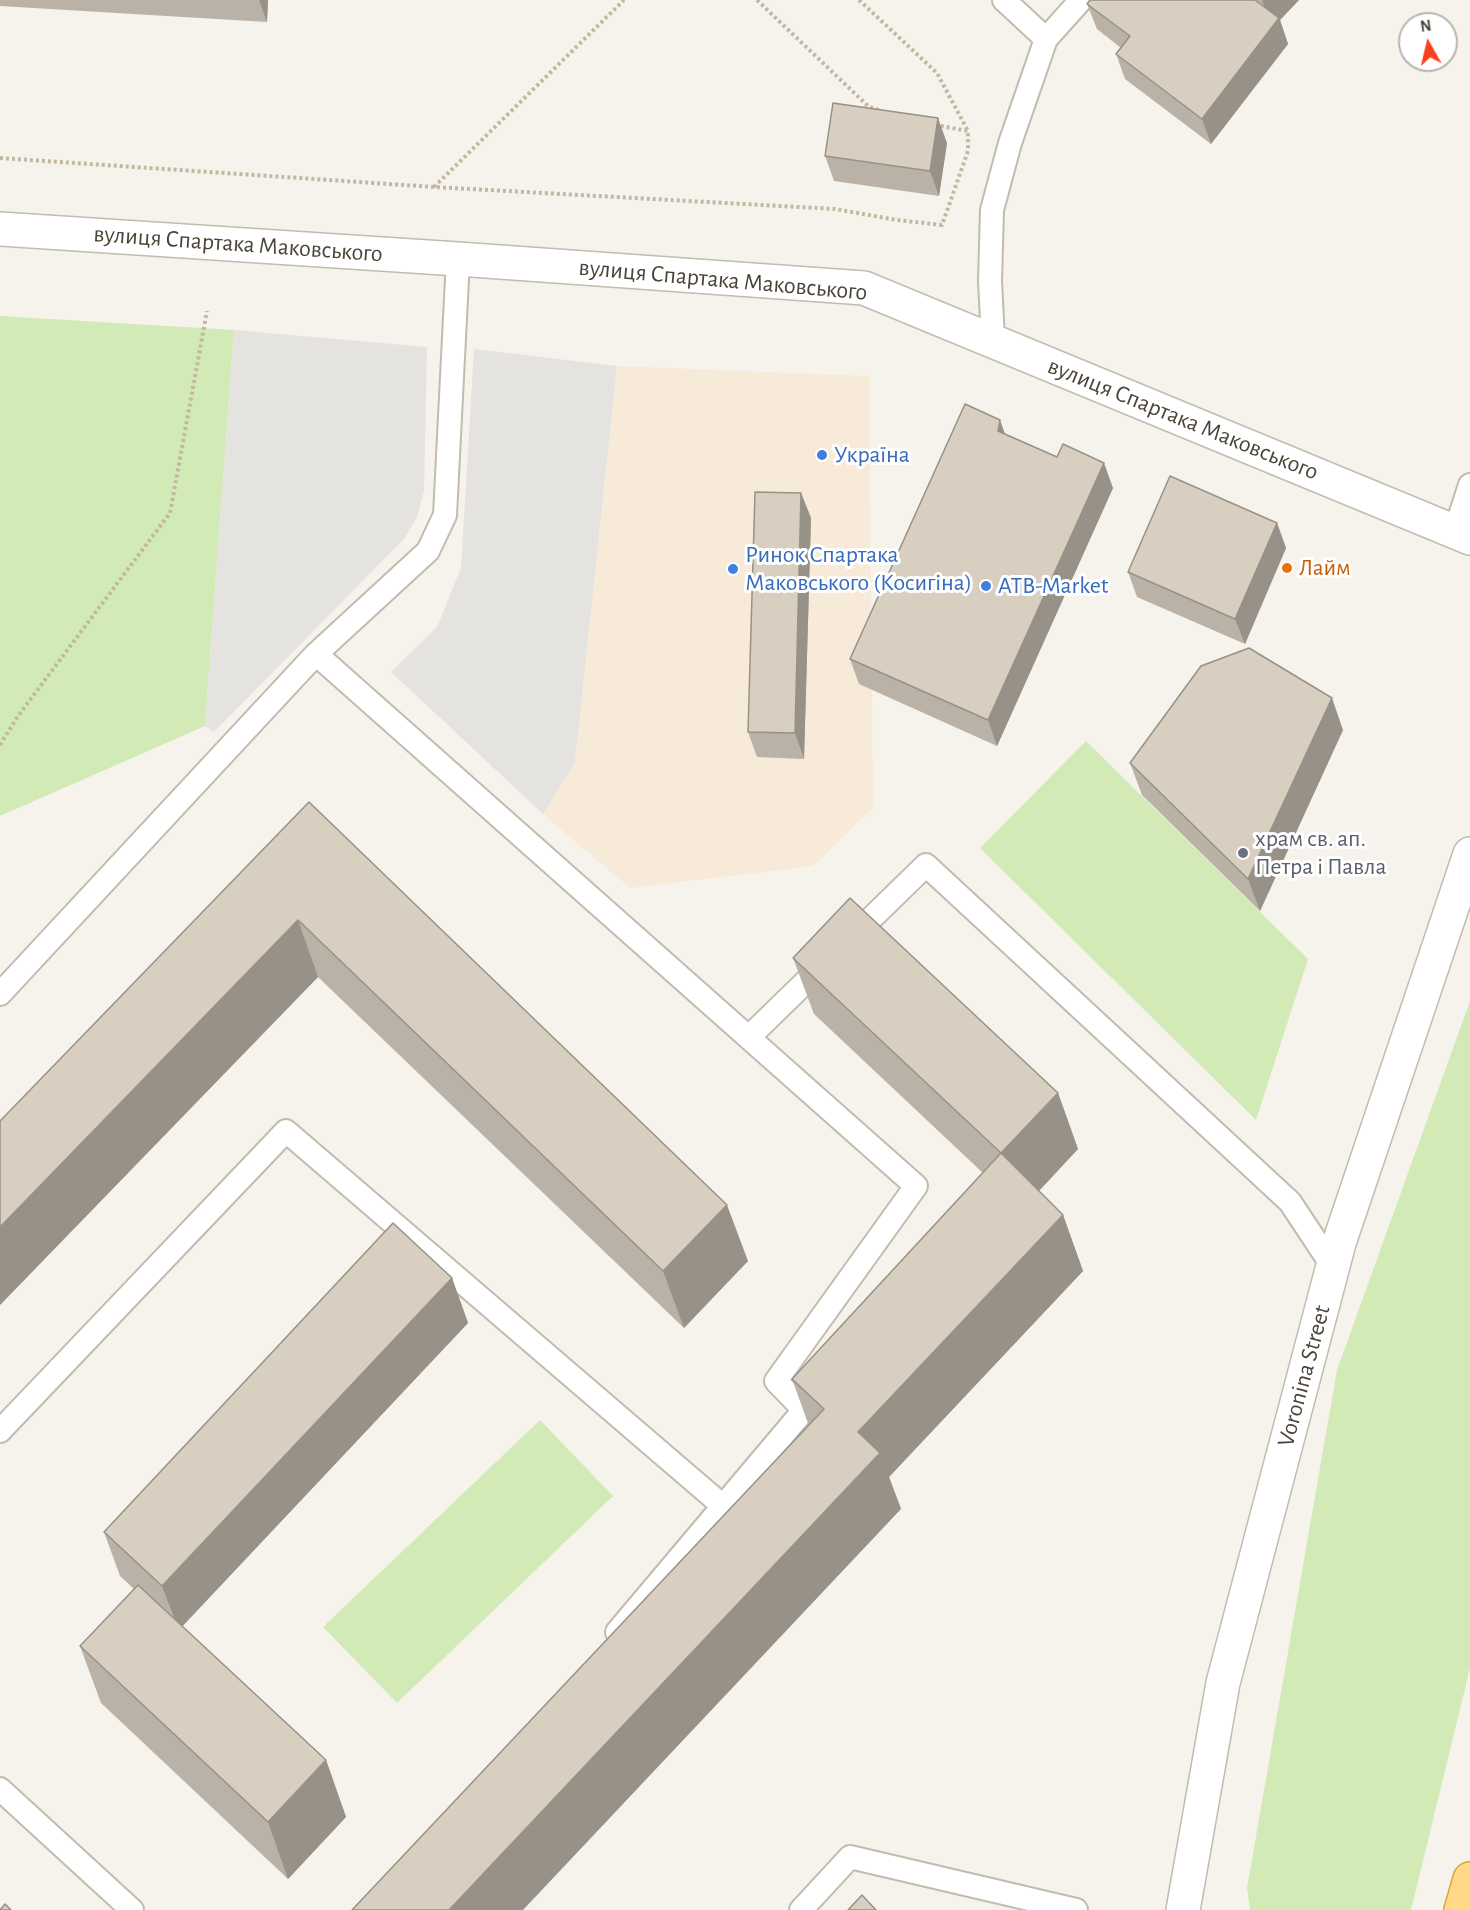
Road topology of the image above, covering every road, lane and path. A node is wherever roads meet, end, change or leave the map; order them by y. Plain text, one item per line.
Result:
1 (624, 0) edge
2 (757, 0) edge
3 (859, 0) edge
4 (1004, 0) edge
5 (1081, 0) edge
6 (1046, 39) junction
7 (879, 111) edge
8 (934, 124) edge
9 (968, 131) junction
10 (0, 158) edge
11 (434, 188) junction
12 (0, 229) edge
13 (458, 259) junction
14 (207, 311) dead end
15 (993, 340) junction
16 (1470, 485) edge
17 (1462, 534) edge
18 (316, 654) junction
19 (0, 745) edge
20 (1470, 854) edge
21 (0, 994) edge
22 (749, 1037) junction
23 (1333, 1267) junction
24 (0, 1431) edge
25 (723, 1506) junction
26 (602, 1650) edge
27 (0, 1789) edge
28 (1470, 1879) edge
29 (132, 1910) edge
30 (801, 1910) edge
31 (1076, 1910) edge
32 (1183, 1910) edge
33 (1461, 1910) edge

1 - 11 path
2 - 7 path
3 - 9 path
4 - 6 lane
5 - 6 lane
6 - 15 lane
8 - 9 path
9 - 11 path
10 - 11 path
12 - 13 street, вулиця Спартака Маковського
13 - 15 street, вулиця Спартака Маковського
13 - 18 lane
14 - 19 path
15 - 17 street, вулиця Спартака Маковського
16 - 17 lane
18 - 21 lane
18 - 22 lane
20 - 23 street, Voronina Street
22 - 23 lane
22 - 25 lane
23 - 32 street, Voronina Street
24 - 25 lane
25 - 26 lane
27 - 29 lane
28 - 33 highway
30 - 31 lane

